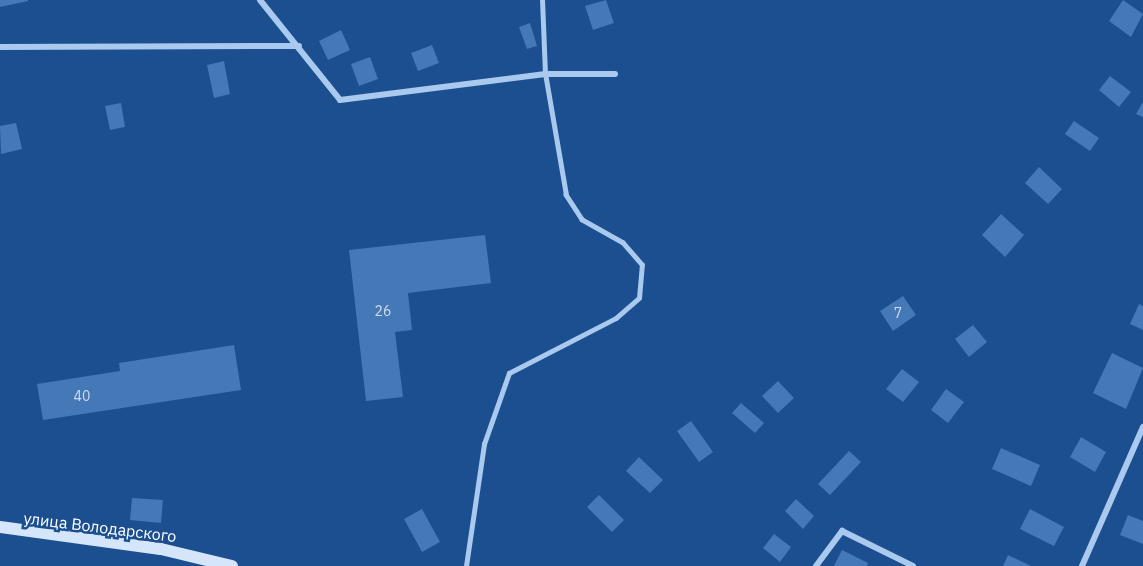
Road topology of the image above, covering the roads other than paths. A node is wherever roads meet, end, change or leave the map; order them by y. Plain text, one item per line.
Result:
1 (260, 0) edge
2 (542, 0) edge
3 (299, 46) junction
4 (0, 47) edge
5 (545, 74) junction
6 (615, 74) dead end
7 (1143, 427) edge
8 (0, 528) edge
9 (232, 566) edge
10 (466, 566) edge
11 (816, 566) edge
12 (913, 566) edge
13 (1082, 566) edge

1 - 3 street
2 - 5 lane
3 - 4 street
3 - 5 street
5 - 6 street
5 - 10 lane
7 - 13 street
8 - 9 street, улица Володарского
11 - 12 street

